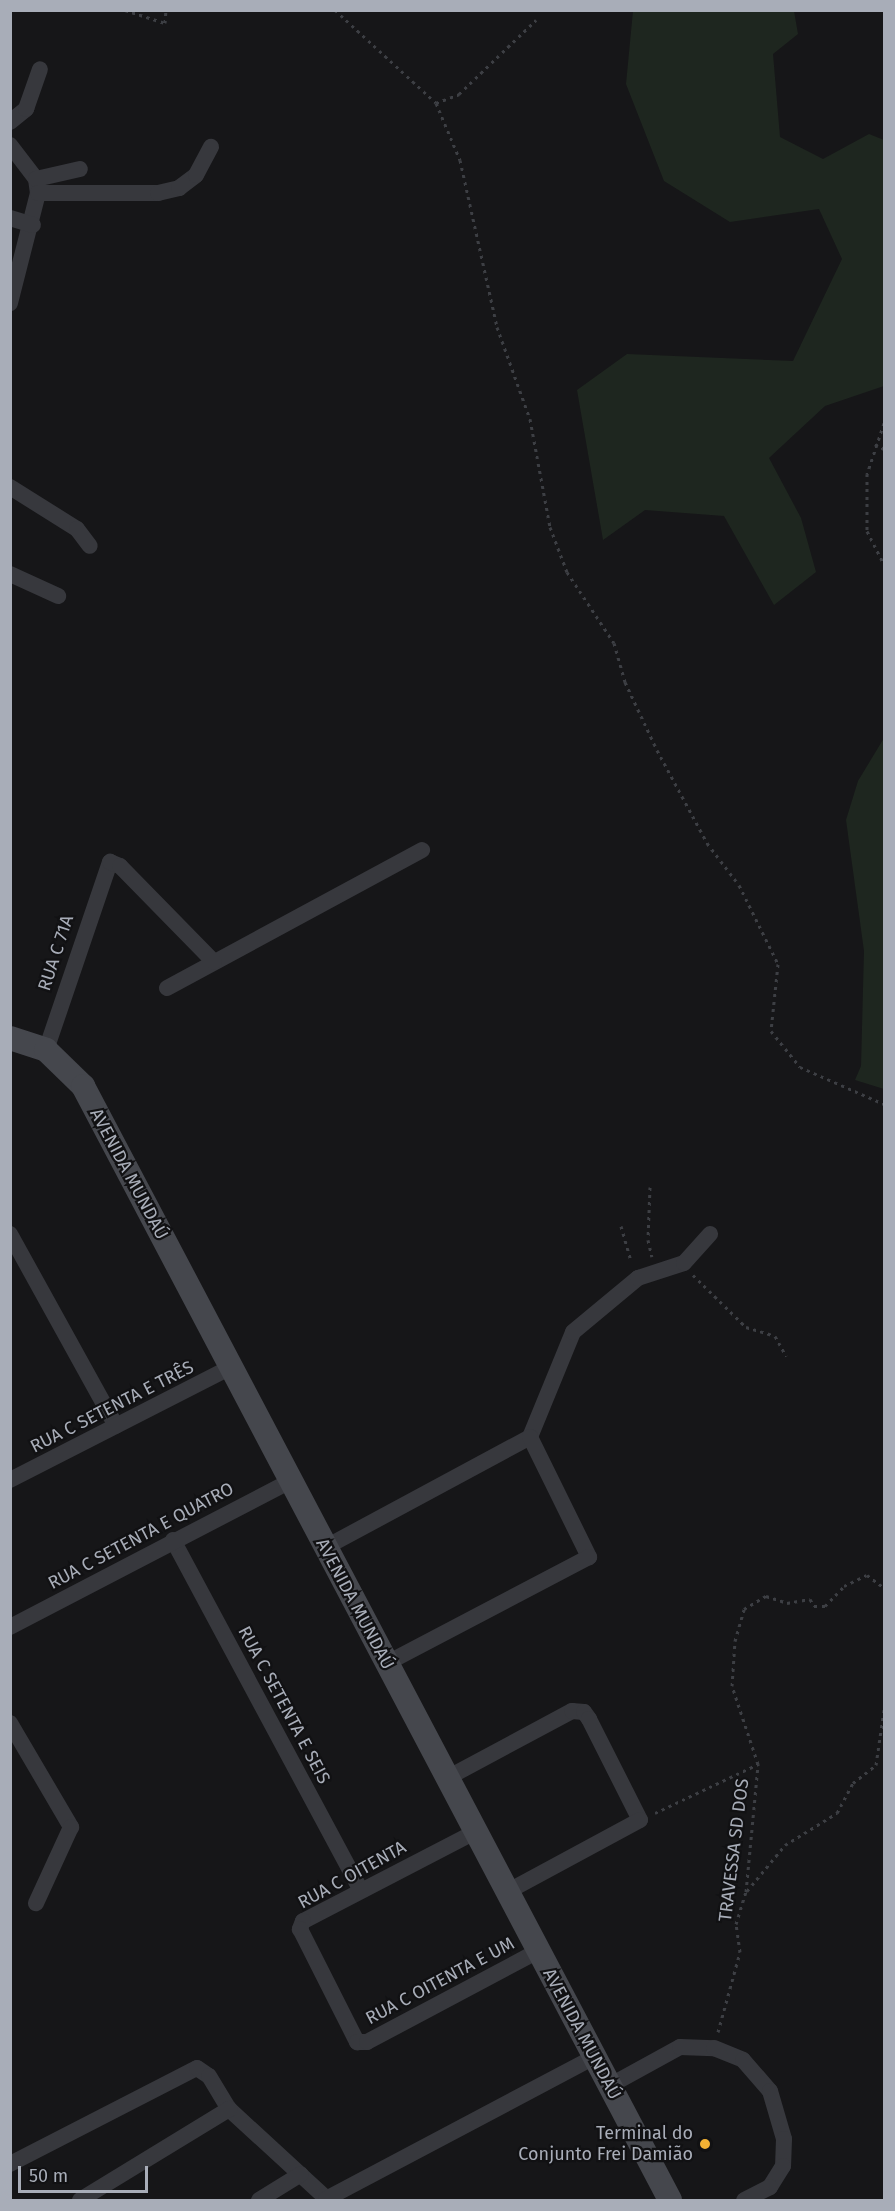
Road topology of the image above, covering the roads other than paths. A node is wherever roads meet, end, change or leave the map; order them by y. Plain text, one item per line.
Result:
1 (40, 69) dead end
2 (10, 122) edge
3 (10, 145) edge
4 (211, 147) dead end
5 (80, 169) dead end
6 (37, 186) junction
7 (10, 218) edge
8 (33, 225) junction
9 (10, 303) edge
10 (10, 487) edge
11 (90, 546) dead end
12 (10, 574) edge
13 (57, 596) dead end
14 (422, 850) dead end
15 (214, 962) junction
16 (167, 988) dead end
17 (10, 1038) edge
18 (45, 1050) junction
19 (10, 1234) edge
20 (710, 1234) dead end
21 (231, 1367) junction
22 (116, 1426) junction
23 (530, 1437) junction
24 (10, 1480) edge
25 (291, 1481) junction
26 (173, 1540) junction
27 (326, 1547) junction
28 (10, 1627) edge
29 (387, 1663) junction
30 (10, 1723) edge
31 (447, 1778) junction
32 (475, 1832) junction
33 (360, 1889) junction
34 (507, 1892) junction
35 (36, 1903) dead end
36 (538, 1951) junction
37 (360, 2044) joint
38 (594, 2056) junction
39 (609, 2086) junction
40 (229, 2109) junction
41 (10, 2164) edge
42 (301, 2174) junction
43 (80, 2200) edge
44 (259, 2200) edge
45 (327, 2200) edge
46 (670, 2200) edge
47 (744, 2200) edge

1 - 2 street
3 - 6 street
4 - 6 street
5 - 6 street
6 - 8 street
7 - 8 street
8 - 9 street
10 - 11 street
12 - 13 street
14 - 15 street
15 - 16 street
15 - 18 street, RUA C 71A
17 - 18 street, AVENIDA MUNDAÚ
18 - 21 street, AVENIDA MUNDAÚ
19 - 22 street
20 - 23 street
21 - 22 street, RUA C SETENTA E TRÊS
21 - 25 street, AVENIDA MUNDAÚ
22 - 24 street, RUA C SETENTA E TRÊS
23 - 27 street
23 - 29 street
25 - 26 street, RUA C SETENTA E QUATRO
25 - 27 street, AVENIDA MUNDAÚ
26 - 28 street, RUA C SETENTA E QUATRO
26 - 33 street, RUA C SETENTA E SEIS
27 - 29 street, AVENIDA MUNDAÚ
29 - 31 street, AVENIDA MUNDAÚ
30 - 35 street
31 - 32 street, AVENIDA MUNDAÚ
31 - 34 street
32 - 33 street, RUA C OITENTA
32 - 34 street, AVENIDA MUNDAÚ
33 - 37 street, RUA C OITENTA
34 - 36 street, AVENIDA MUNDAÚ
36 - 37 street, RUA C OITENTA E UM
36 - 38 street, AVENIDA MUNDAÚ
38 - 39 street, AVENIDA MUNDAÚ
38 - 45 street
39 - 46 street, AVENIDA MUNDAÚ
39 - 47 street
40 - 41 street
40 - 42 street
40 - 43 street
42 - 44 street
42 - 45 street

